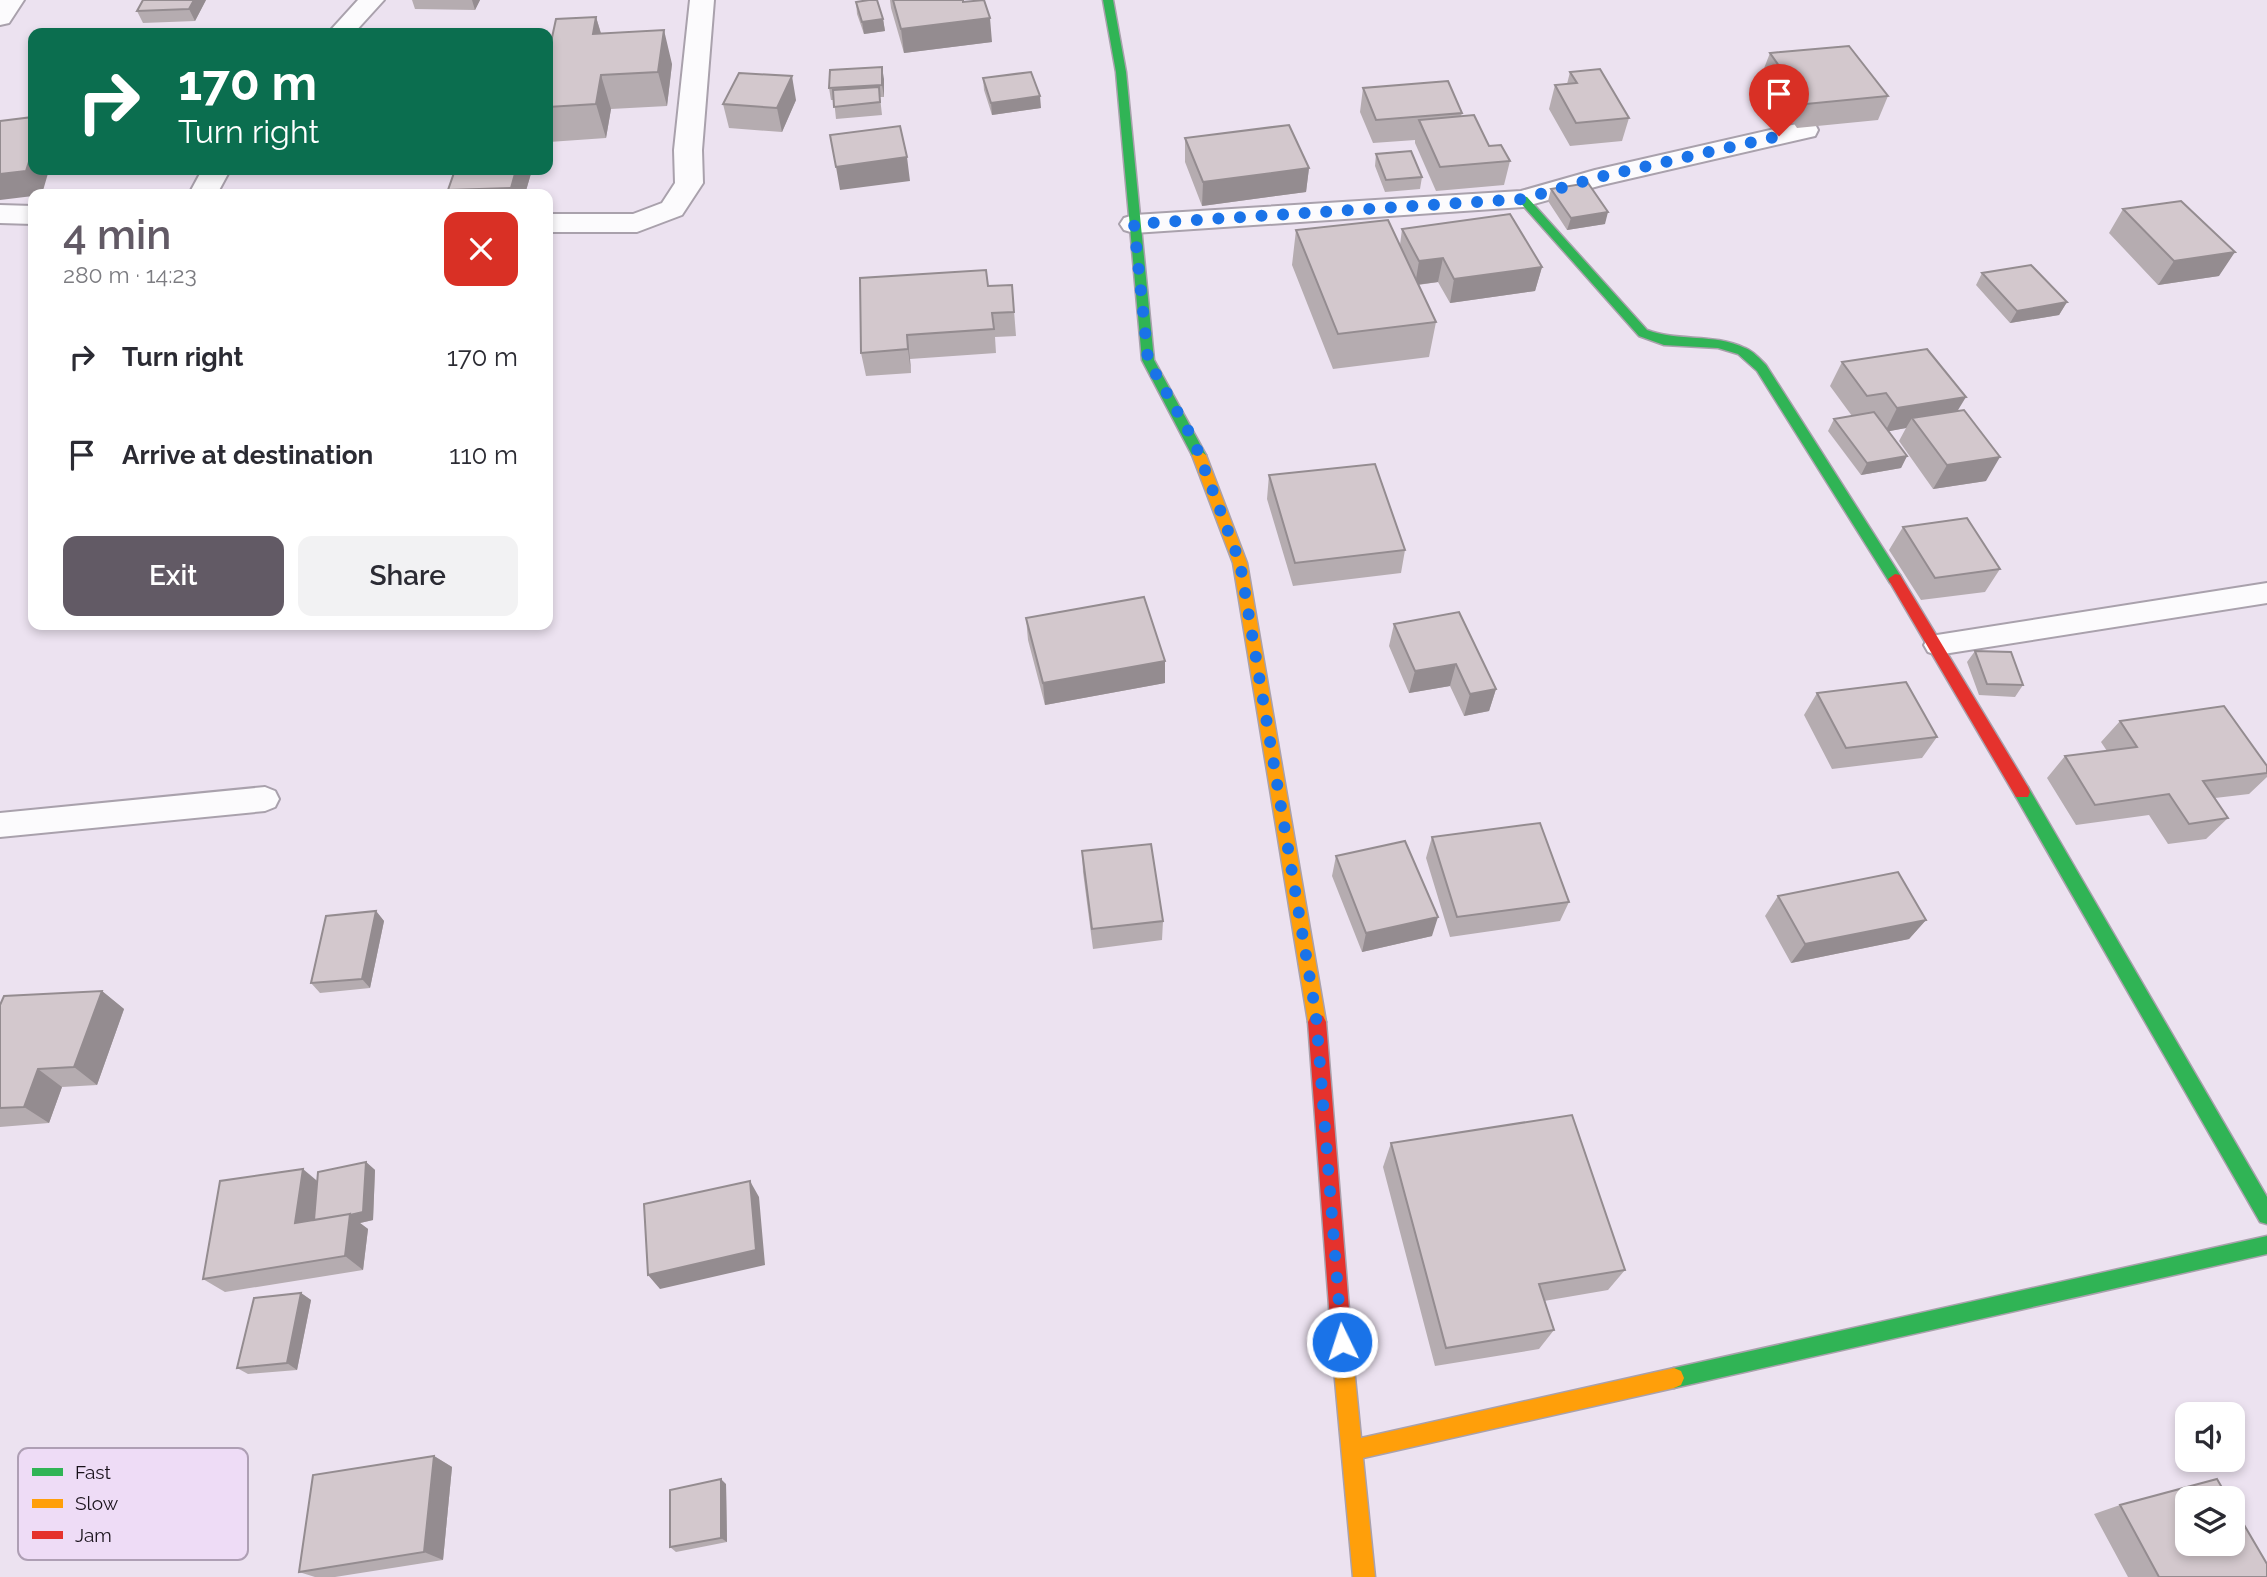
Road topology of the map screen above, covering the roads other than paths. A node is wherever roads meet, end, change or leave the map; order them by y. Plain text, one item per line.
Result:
1 (12, 0) edge
2 (372, 0) edge
3 (702, 0) edge
4 (1108, 0) edge
5 (0, 18) edge
6 (346, 28) edge
7 (1805, 130) edge
8 (1523, 199) junction
9 (0, 214) edge
10 (28, 215) edge
11 (553, 223) edge
12 (1134, 224) junction
13 (2267, 593) edge
14 (1937, 645) junction
15 (265, 799) dead end
16 (0, 825) edge
17 (2267, 1215) edge
18 (2267, 1245) edge
19 (1350, 1451) junction
20 (1364, 1577) edge

1 - 5 street
2 - 6 street
3 - 11 street
4 - 12 street
7 - 8 street
8 - 12 street
8 - 14 street
9 - 10 street
12 - 19 street
13 - 14 lane
14 - 17 street
15 - 16 lane
18 - 19 street
19 - 20 street

